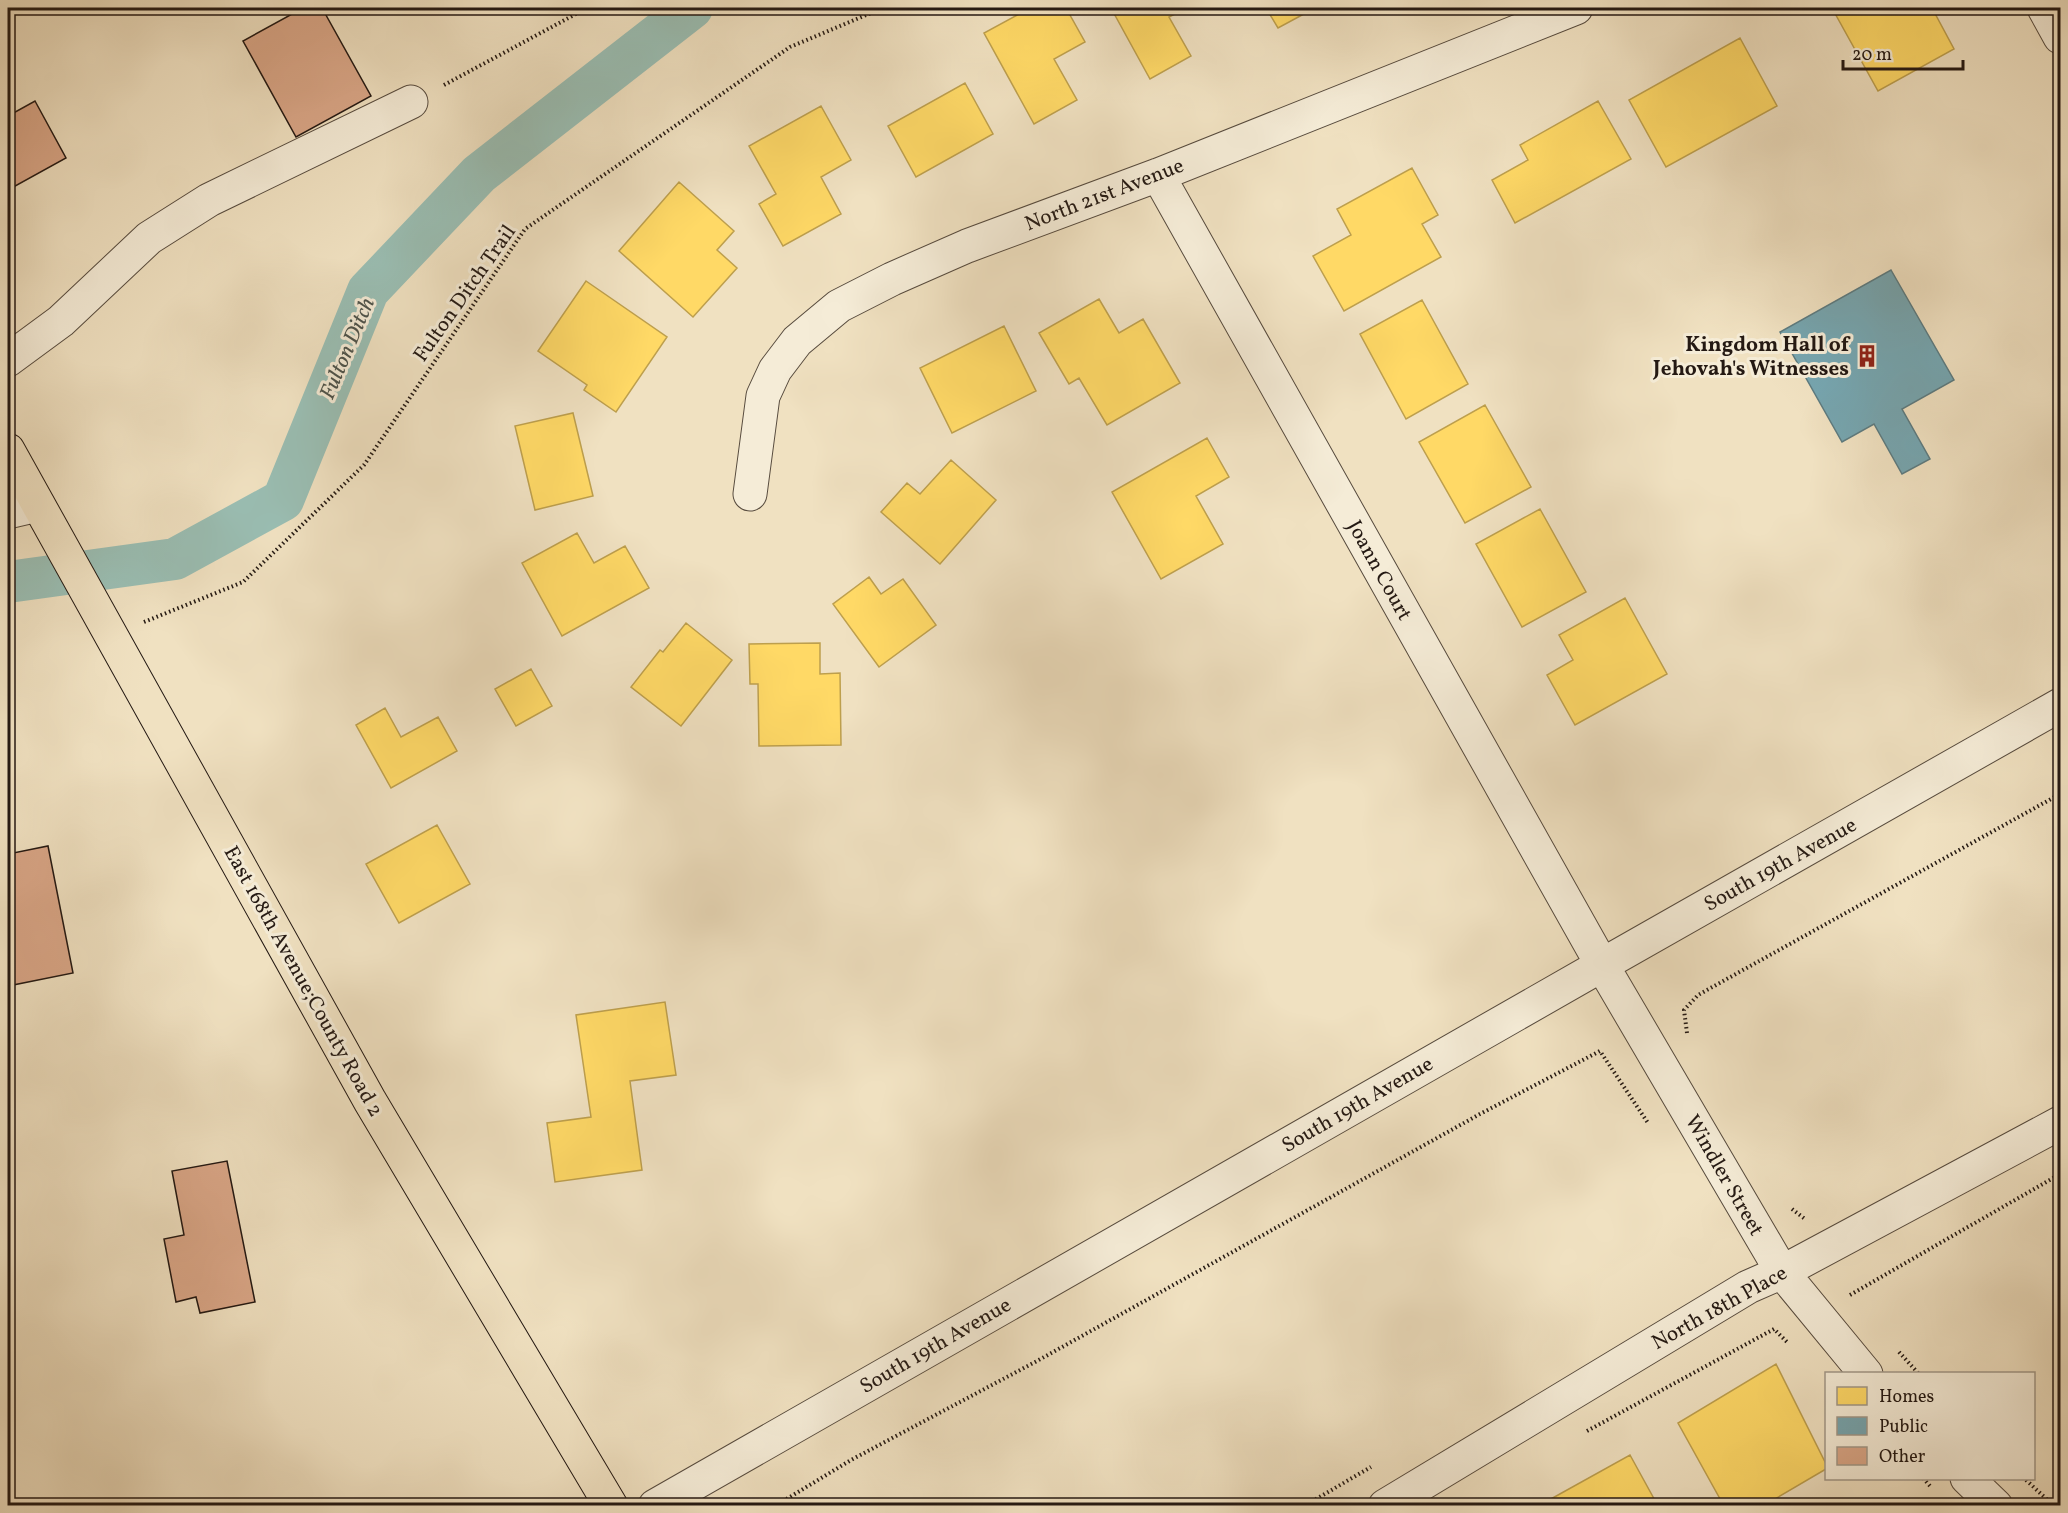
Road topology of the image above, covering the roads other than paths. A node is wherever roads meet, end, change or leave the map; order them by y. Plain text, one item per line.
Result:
1 (1576, 8) edge
2 (2044, 8) edge
3 (2061, 37) edge
4 (411, 102) road end
5 (1158, 174) junction
6 (8, 360) edge
7 (8, 450) edge
8 (750, 494) dead end
9 (22, 509) edge
10 (2061, 705) edge
11 (1602, 965) junction
12 (2061, 1123) edge
13 (1782, 1272) junction
14 (1864, 1372) edge
15 (1968, 1480) edge
16 (611, 1506) edge
17 (655, 1506) edge
18 (1385, 1506) edge
19 (1996, 1506) edge

1 - 5 street, North 21st Avenue
2 - 3 street
4 - 6 street
5 - 8 street, North 21st Avenue
5 - 11 street, Joann Court
7 - 9 main road, East 168th Avenue;County Road 2
9 - 16 main road, East 168th Avenue;County Road 2
10 - 11 street, South 19th Avenue
11 - 13 street, Windler Street
11 - 17 street, South 19th Avenue
12 - 13 street, North 18th Place
13 - 14 street, Windler Street
13 - 18 street, North 18th Place
15 - 19 street

